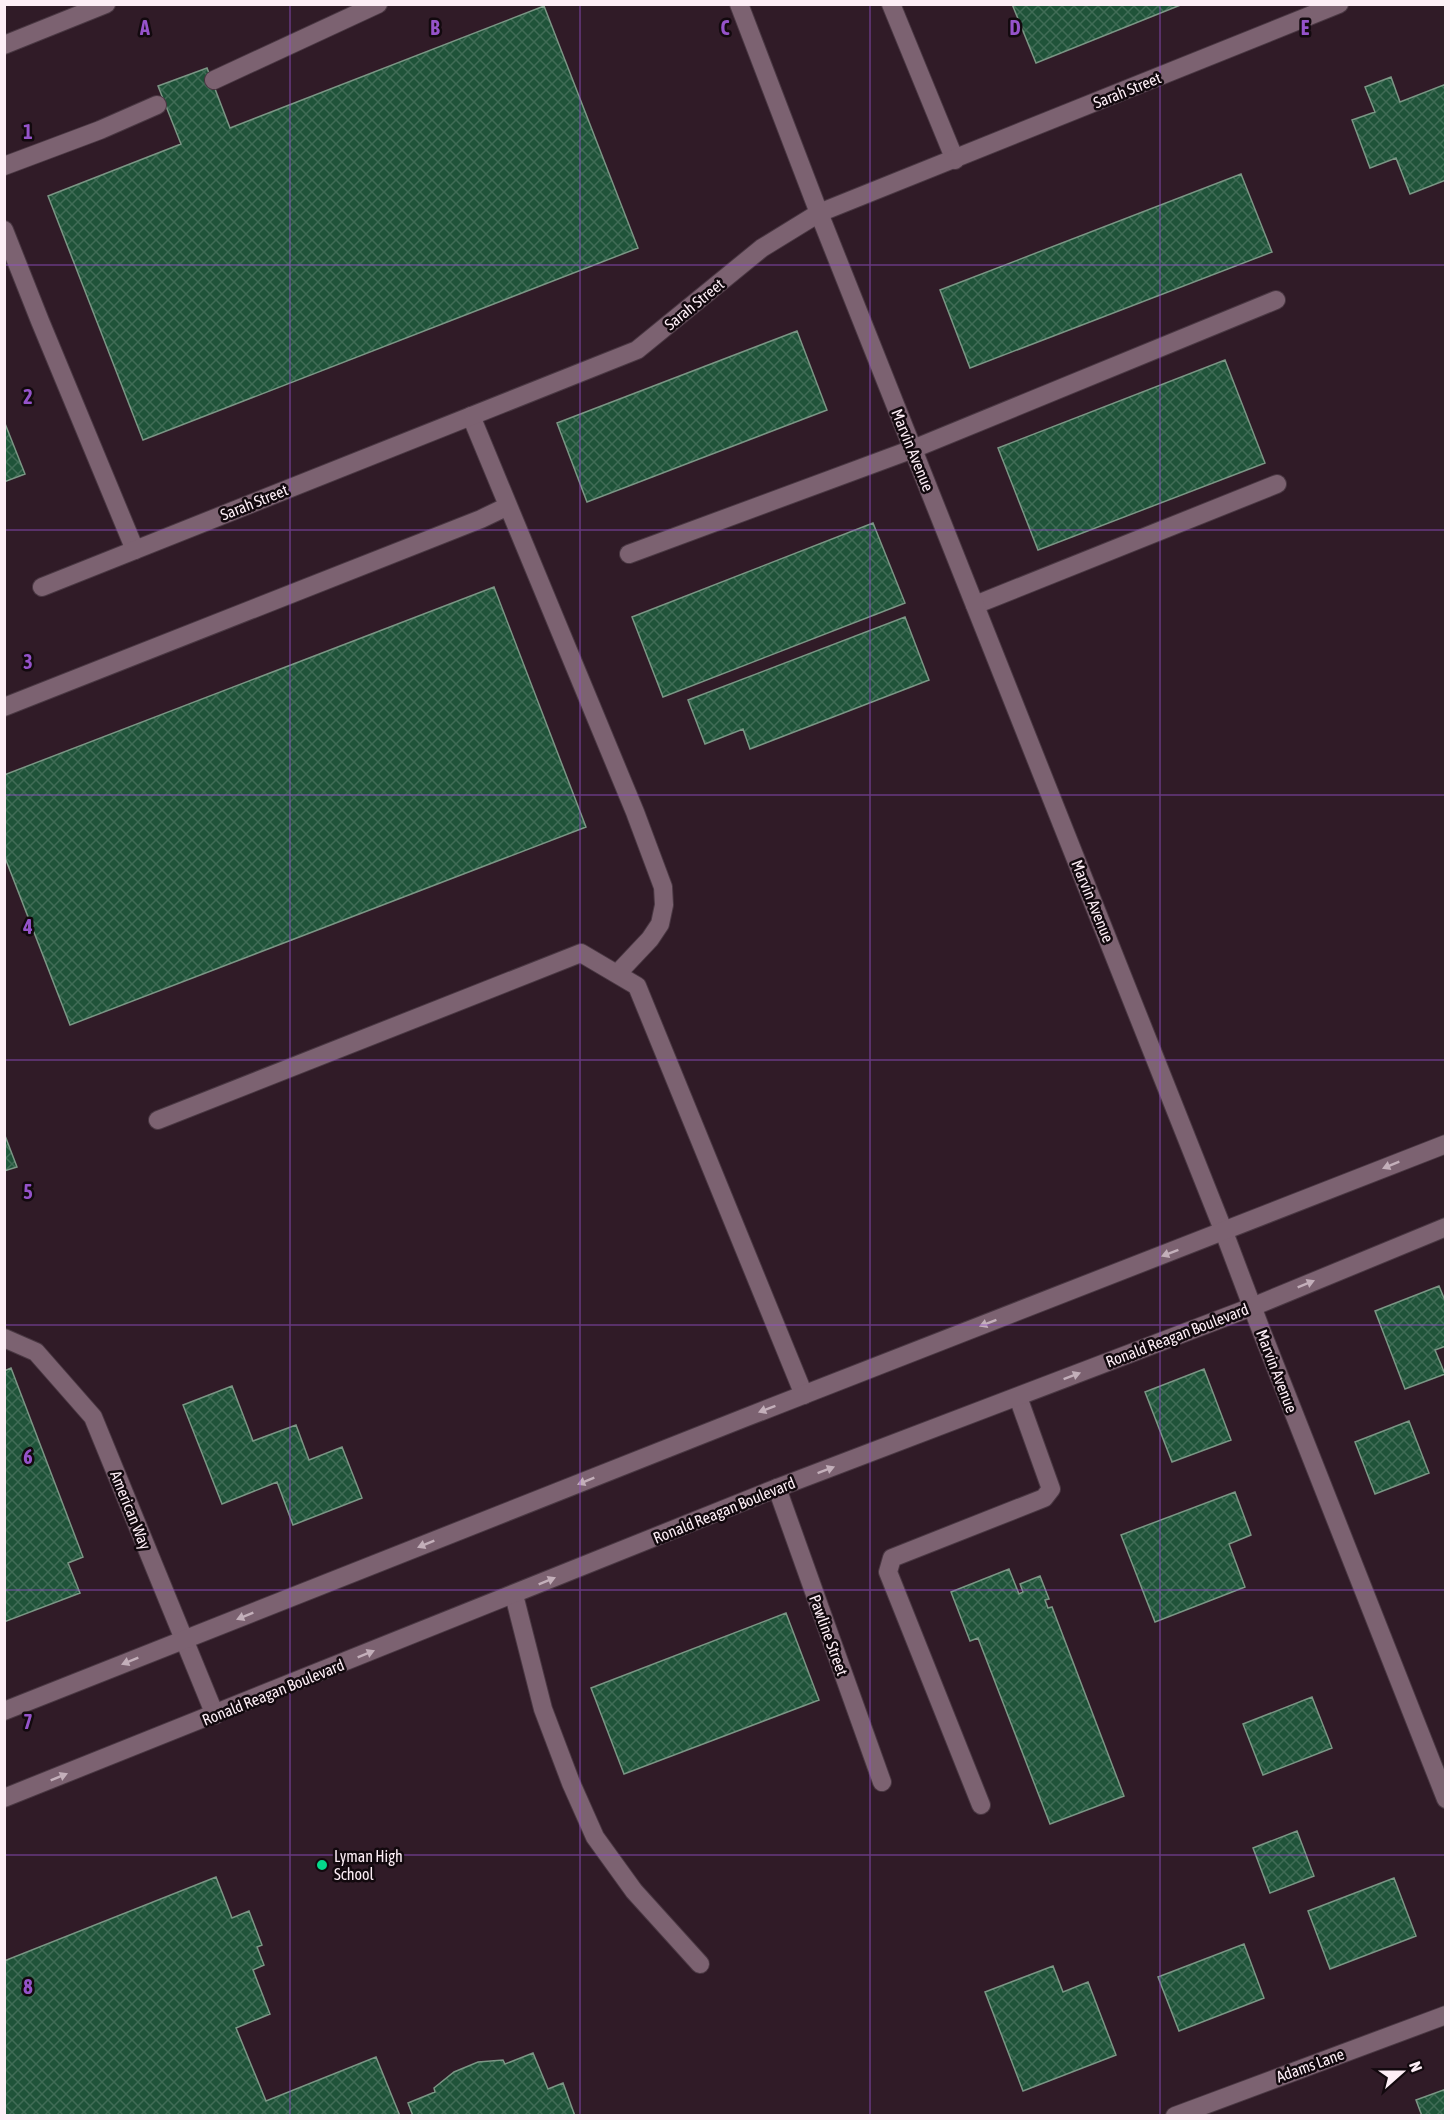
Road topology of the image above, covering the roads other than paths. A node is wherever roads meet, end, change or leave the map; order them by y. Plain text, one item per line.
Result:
1 (106, 4) edge
2 (378, 4) edge
3 (739, 4) edge
4 (891, 4) edge
5 (1339, 4) edge
6 (4, 45) edge
7 (214, 80) dead end
8 (157, 105) dead end
9 (956, 159) junction
10 (4, 166) edge
11 (819, 213) junction
12 (4, 230) edge
13 (1276, 300) dead end
14 (471, 416) junction
15 (913, 449) junction
16 (1277, 484) dead end
17 (508, 506) junction
18 (135, 550) junction
19 (629, 554) dead end
20 (42, 586) dead end
21 (975, 605) junction
22 (4, 707) edge
23 (616, 974) junction
24 (158, 1119) dead end
25 (1446, 1144) edge
26 (1446, 1227) edge
27 (1224, 1232) junction
28 (1252, 1307) junction
29 (4, 1338) edge
30 (804, 1395) junction
31 (1018, 1396) junction
32 (777, 1488) junction
33 (514, 1595) junction
34 (184, 1640) junction
35 (4, 1711) edge
36 (215, 1715) junction
37 (882, 1782) dead end
38 (4, 1798) edge
39 (1446, 1799) edge
40 (981, 1805) dead end
41 (700, 1964) dead end
42 (1446, 2015) edge
43 (1175, 2115) edge

1 - 6 street
2 - 7 street
3 - 11 street, Marvin Avenue
4 - 9 street
5 - 9 street, Sarah Street
8 - 10 street
9 - 11 street, Sarah Street
11 - 14 street, Sarah Street
11 - 15 street, Marvin Avenue
12 - 18 street
13 - 15 street
14 - 17 street
14 - 18 street, Sarah Street
15 - 19 street
15 - 21 street, Marvin Avenue
16 - 21 street
17 - 22 street
17 - 23 street
18 - 20 street, Sarah Street
21 - 27 street, Marvin Avenue
23 - 24 street
23 - 30 street
25 -> 27 street
28 -> 26 street, Ronald Reagan Boulevard
27 - 28 street, Marvin Avenue
27 -> 30 street
31 -> 28 street, Ronald Reagan Boulevard
28 - 39 street, Marvin Avenue
29 - 34 street, American Way
30 -> 34 street
32 -> 31 street, Ronald Reagan Boulevard
31 - 40 street
33 -> 32 street, Ronald Reagan Boulevard
32 - 37 street, Pawline Street
36 -> 33 street, Ronald Reagan Boulevard
33 - 41 street
34 -> 35 street
34 - 36 street, American Way
38 -> 36 street, Ronald Reagan Boulevard
42 - 43 street, Adams Lane

